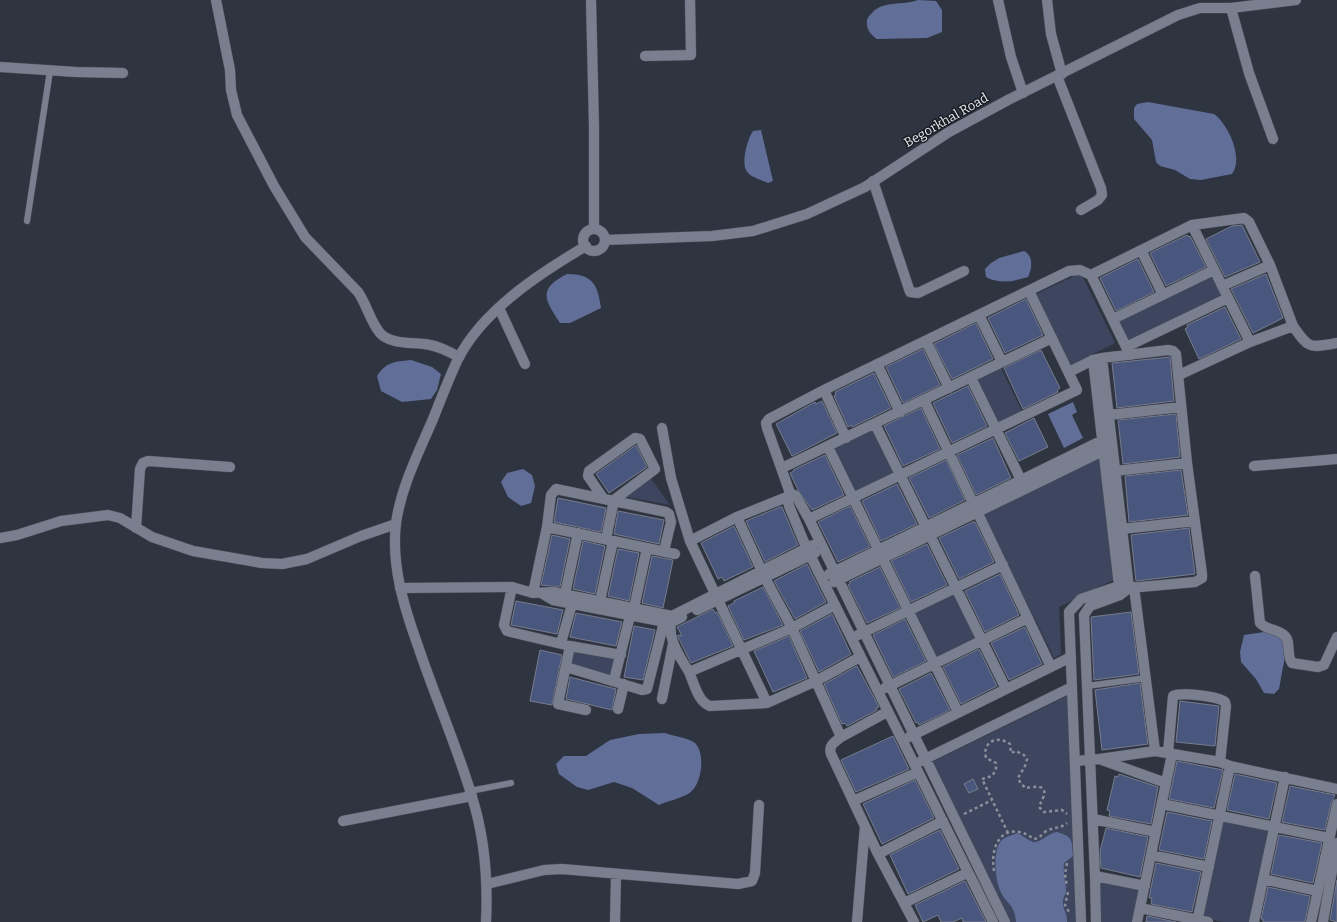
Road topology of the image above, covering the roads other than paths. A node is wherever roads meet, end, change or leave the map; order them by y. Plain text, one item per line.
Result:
1 (216, 0) edge
2 (591, 0) edge
3 (690, 0) edge
4 (998, 0) edge
5 (1047, 0) edge
6 (1296, 0) edge
7 (1200, 4) edge
8 (1231, 8) junction
9 (645, 56) dead end
10 (0, 67) edge
11 (50, 70) junction
12 (123, 73) dead end
13 (1059, 75) junction
14 (1023, 93) junction
15 (1273, 139) dead end
16 (873, 181) junction
17 (1081, 210) dead end
18 (27, 221) dead end
19 (1192, 225) junction
20 (594, 229) junction
21 (605, 240) junction
22 (586, 246) junction
23 (1141, 250) junction
24 (1270, 265) junction
25 (1214, 270) junction
26 (964, 272) dead end
27 (1091, 275) junction
28 (1222, 286) junction
29 (1029, 291) junction
30 (1163, 295) junction
31 (1228, 298) junction
32 (499, 308) junction
33 (979, 315) junction
34 (1113, 319) junction
35 (1293, 326) junction
36 (1052, 338) junction
37 (926, 341) junction
38 (1250, 342) junction
39 (1337, 343) edge
40 (1128, 351) junction
41 (459, 358) junction
42 (1098, 359) junction
43 (1002, 362) junction
44 (525, 364) dead end
45 (877, 364) junction
46 (1069, 372) junction
47 (1179, 375) junction
48 (971, 378) junction
49 (949, 388) junction
50 (824, 390) junction
51 (924, 400) junction
52 (1181, 407) junction
53 (900, 412) junction
54 (1109, 415) junction
55 (875, 424) junction
56 (662, 428) dead end
57 (996, 429) junction
58 (846, 438) junction
59 (1107, 443) junction
60 (828, 447) junction
61 (948, 452) junction
62 (1337, 459) edge
63 (1187, 464) junction
64 (1254, 466) dead end
65 (230, 467) dead end
66 (782, 468) junction
67 (1115, 471) junction
68 (900, 475) junction
69 (1021, 480) junction
70 (788, 495) junction
71 (603, 498) junction
72 (853, 498) junction
73 (614, 500) junction
74 (975, 508) junction
75 (738, 516) junction
76 (809, 519) junction
77 (1195, 521) junction
78 (396, 524) junction
79 (547, 527) junction
80 (136, 528) junction
81 (1122, 529) junction
82 (928, 531) junction
83 (578, 533) junction
84 (0, 538) edge
85 (609, 540) junction
86 (690, 541) junction
87 (822, 546) junction
88 (647, 548) junction
89 (664, 551) junction
90 (808, 551) junction
91 (675, 554) dead end
92 (881, 554) junction
93 (1003, 565) junction
94 (763, 574) junction
95 (836, 576) junction
96 (1254, 576) dead end
97 (824, 582) junction
98 (512, 587) junction
99 (1127, 587) junction
100 (400, 588) junction
101 (956, 588) junction
102 (537, 593) junction
103 (565, 594) junction
104 (716, 597) junction
105 (600, 601) junction
106 (572, 604) junction
107 (835, 606) junction
108 (909, 611) junction
109 (632, 612) junction
110 (1028, 618) junction
111 (669, 620) junction
112 (792, 628) junction
113 (864, 633) junction
114 (1337, 637) edge
115 (851, 639) junction
116 (982, 640) junction
117 (673, 644) junction
118 (565, 645) junction
119 (740, 650) junction
120 (621, 655) junction
121 (860, 657) junction
122 (1071, 657) junction
123 (935, 664) junction
124 (566, 667) junction
125 (1051, 667) junction
126 (689, 672) junction
127 (1146, 678) junction
128 (816, 681) junction
129 (619, 682) junction
130 (890, 686) junction
131 (1087, 686) junction
132 (1072, 687) junction
133 (1006, 689) junction
134 (878, 692) junction
135 (662, 699) dead end
136 (767, 704) junction
137 (618, 709) dead end
138 (586, 710) dead end
139 (888, 712) junction
140 (958, 712) junction
141 (914, 734) junction
142 (841, 737) junction
143 (902, 741) junction
144 (1155, 751) junction
145 (1170, 754) junction
146 (926, 759) junction
147 (1095, 759) junction
148 (1075, 761) junction
149 (1225, 764) junction
150 (916, 768) junction
151 (1285, 777) junction
152 (511, 782) dead end
153 (1166, 783) junction
154 (1337, 789) edge
155 (471, 793) junction
156 (853, 801) junction
157 (1162, 804) junction
158 (1337, 804) edge
159 (759, 806) dead end
160 (1219, 816) junction
161 (1093, 819) junction
162 (343, 821) dead end
163 (943, 822) junction
164 (865, 826) junction
165 (1274, 827) junction
166 (1156, 832) junction
167 (1333, 840) edge
168 (878, 854) junction
169 (1151, 855) junction
170 (1208, 867) junction
171 (968, 872) junction
172 (616, 875) junction
173 (1095, 876) junction
174 (1264, 879) junction
175 (487, 884) junction
176 (1145, 886) junction
177 (1318, 890) junction
178 (904, 903) junction
179 (1140, 908) junction
180 (1201, 921) edge
181 (486, 922) edge
182 (615, 922) edge
183 (857, 922) edge
184 (914, 922) edge
185 (993, 922) edge
186 (1005, 922) edge
187 (1081, 922) edge
188 (1096, 922) edge
189 (1137, 922) edge
190 (1254, 922) edge
191 (1311, 922) edge
192 (1323, 922) edge

1 - 41 street
2 - 20 street
3 - 9 street
4 - 14 street
5 - 13 street
6 - 8 street, Begorkhal Road
7 - 8 street, Begorkhal Road
7 - 13 street, Begorkhal Road
8 - 15 street
10 - 11 street
11 - 12 street
11 - 18 lane
13 - 14 street, Begorkhal Road
13 - 17 street
14 - 16 street, Begorkhal Road
16 - 21 street, Begorkhal Road
16 - 26 street
19 - 23 street
19 - 24 street
19 - 25 street
20 - 21 street
20 - 22 street
21 - 22 street
22 - 32 street
23 - 27 street
23 - 30 street
24 - 28 street
24 - 35 street
25 - 28 street
25 - 30 street
27 - 29 street
27 - 34 street
28 - 31 street
29 - 33 street
29 - 36 street
30 - 34 street
31 - 38 street
31 - 40 street
32 - 41 street
32 - 44 street
33 - 37 street
33 - 43 street
34 - 40 street
35 - 38 street
35 - 39 street
36 - 43 street
36 - 46 street
37 - 45 street
37 - 49 street
38 - 47 street
40 - 42 street
40 - 47 street
41 - 78 street
42 - 46 street
42 - 54 street
42 - 59 street
43 - 48 street
45 - 50 street
45 - 53 street
46 - 57 street
47 - 52 street
48 - 49 street
48 - 57 street
49 - 51 street
50 - 58 street
50 - 66 street
51 - 53 street
51 - 61 street
52 - 54 street
52 - 63 street
53 - 55 street
54 - 59 street
55 - 58 street
55 - 68 street
56 - 86 street
57 - 61 street
57 - 69 street
58 - 60 street
59 - 67 street
59 - 69 street
59 - 74 street
59 - 99 street
60 - 66 street
60 - 72 street
61 - 68 street
61 - 74 street
62 - 64 street
63 - 67 street
63 - 77 street
65 - 80 street
66 - 70 street
67 - 81 street
68 - 72 street
68 - 82 street
69 - 74 street
70 - 75 street
70 - 76 street
70 - 90 street
71 - 73 street
71 - 73 street
71 - 79 street
72 - 76 street
72 - 92 street
73 - 85 street
73 - 89 street
74 - 82 street
74 - 93 street
75 - 86 street
75 - 94 street
76 - 87 street
77 - 81 street
77 - 99 street
78 - 80 street
78 - 100 street
79 - 83 street
79 - 102 street
80 - 84 street
81 - 99 street
82 - 92 street
82 - 101 street
83 - 85 street
83 - 103 street
85 - 88 street
85 - 105 street
86 - 104 street
87 - 90 street
87 - 95 street
88 - 89 street
88 - 109 street
89 - 91 street
90 - 94 street
90 - 97 street
92 - 95 street
92 - 108 street
93 - 101 street
93 - 110 street
94 - 104 street
94 - 112 street
95 - 97 street
95 - 113 street
96 - 114 street
97 - 107 street
98 - 100 street
98 - 102 street
98 - 118 street
99 - 122 street
99 - 127 street
99 - 131 street
100 - 155 street
101 - 108 street
101 - 116 street
102 - 103 street
102 - 106 street
103 - 105 street
104 - 111 street
104 - 119 street
105 - 109 street
106 - 109 street
106 - 118 street
107 - 112 street
107 - 115 street
108 - 113 street
108 - 123 street
109 - 111 street
109 - 120 street
110 - 116 street
110 - 125 street
111 - 117 street
111 - 129 street
112 - 119 street
112 - 128 street
113 - 115 street
113 - 130 street
115 - 121 street
116 - 123 street
116 - 133 street
117 - 126 street
117 - 135 street
118 - 120 street
118 - 124 street
119 - 126 street
119 - 136 street
120 - 129 street
121 - 128 street
121 - 134 street
122 - 125 street
122 - 132 street
123 - 130 street
123 - 140 street
124 - 129 street
124 - 138 street
125 - 133 street
126 - 136 street
127 - 131 lane
127 - 144 street
128 - 136 street
128 - 142 street
129 - 137 street
130 - 134 street
130 - 141 street
131 - 147 street
132 - 146 street
132 - 148 street
133 - 140 street
134 - 139 street
139 - 142 street
139 - 143 street
140 - 141 street
141 - 143 street
141 - 146 street
142 - 156 street
143 - 150 street
144 - 145 street
144 - 147 street
145 - 149 street
145 - 149 street
145 - 153 street
146 - 150 street
146 - 186 street
147 - 148 street
147 - 153 street
147 - 161 street
148 - 187 street
149 - 151 street
149 - 160 street
150 - 156 street
150 - 163 street
151 - 154 street
151 - 165 street
152 - 155 lane
153 - 157 street
155 - 162 street
155 - 175 street
156 - 164 street
157 - 160 street
157 - 166 street
158 - 167 street
159 - 172 street
160 - 165 street
160 - 170 street
161 - 166 street
161 - 173 street
163 - 168 street
163 - 171 street
164 - 168 street
164 - 183 street
165 - 167 street
165 - 174 street
166 - 169 street
167 - 177 street
167 - 192 street
168 - 178 street
169 - 170 street
169 - 176 street
170 - 180 street
171 - 178 street
171 - 185 street
172 - 175 street
172 - 182 street
173 - 176 street
173 - 188 street
174 - 177 street
174 - 190 street
175 - 181 street
176 - 179 street
177 - 191 street
178 - 184 street
179 - 180 street
179 - 189 street

